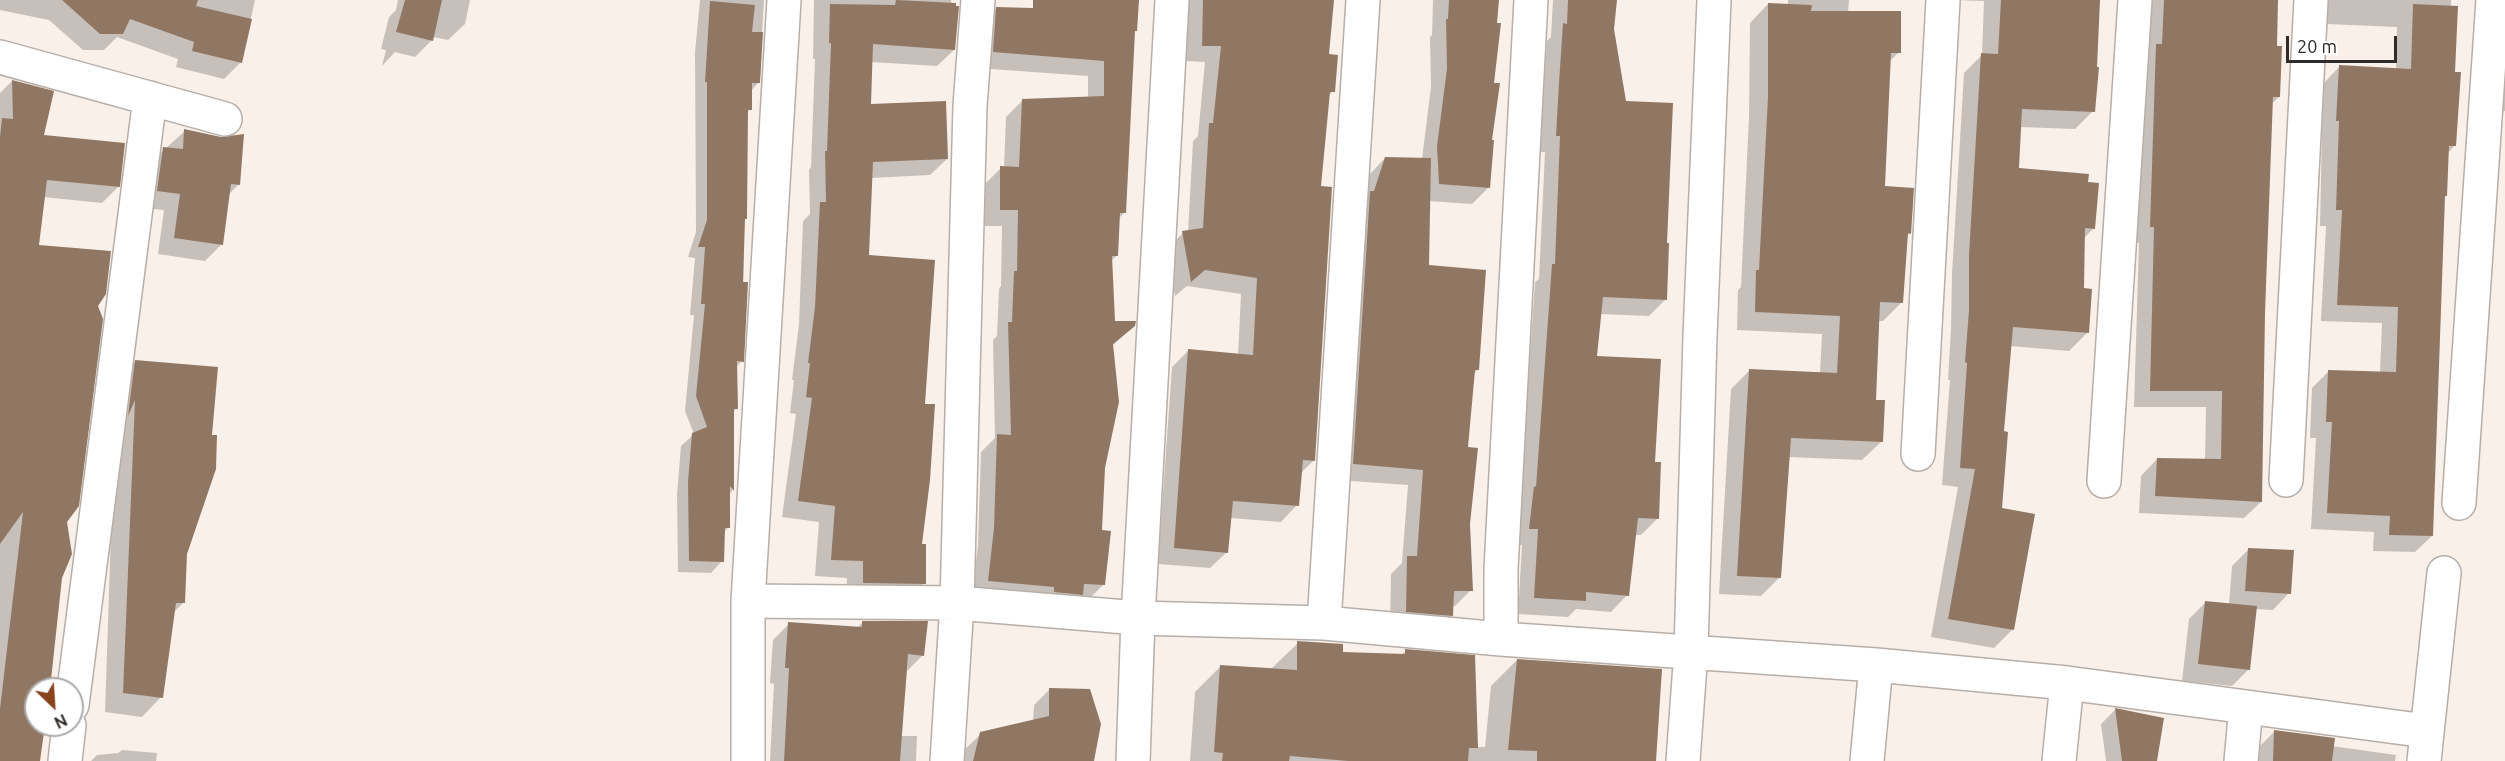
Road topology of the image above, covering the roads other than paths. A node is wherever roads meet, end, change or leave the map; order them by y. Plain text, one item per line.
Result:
1 (784, 0) edge
2 (978, 0) edge
3 (1172, 0) edge
4 (1362, 0) edge
5 (1531, 0) edge
6 (1714, 0) edge
7 (1943, 0) edge
8 (2135, 0) edge
9 (2311, 0) edge
10 (2493, 0) edge
11 (0, 57) edge
12 (150, 98) junction
13 (225, 119) dead end
14 (1918, 454) dead end
15 (2286, 480) dead end
16 (2104, 482) dead end
17 (2459, 503) dead end
18 (2444, 573) dead end
19 (748, 601) junction
20 (957, 603) junction
21 (1138, 618) junction
22 (1324, 623) junction
23 (1501, 639) junction
24 (1691, 651) junction
25 (1876, 665) junction
26 (76, 677) edge
27 (2067, 683) junction
28 (2246, 707) junction
29 (68, 737) edge
30 (2425, 746) edge
31 (65, 761) edge
32 (748, 761) edge
33 (947, 761) edge
34 (1133, 761) edge
35 (1683, 761) edge
36 (1867, 761) edge
37 (2059, 761) edge
38 (2241, 761) edge

1 - 19 street
2 - 20 street
3 - 21 street
4 - 22 street
5 - 23 street
6 - 24 street
7 - 14 street
8 - 16 street
9 - 15 street
10 - 17 street
11 - 12 street
12 - 13 street
12 - 26 street
18 - 30 street
19 - 20 street
19 - 32 street
20 - 21 street
20 - 33 street
21 - 22 street
21 - 34 street
22 - 23 street
23 - 24 street
24 - 25 street
24 - 35 street
25 - 27 street
25 - 36 street
27 - 28 street
27 - 37 street
28 - 30 street
28 - 38 street
29 - 31 street

